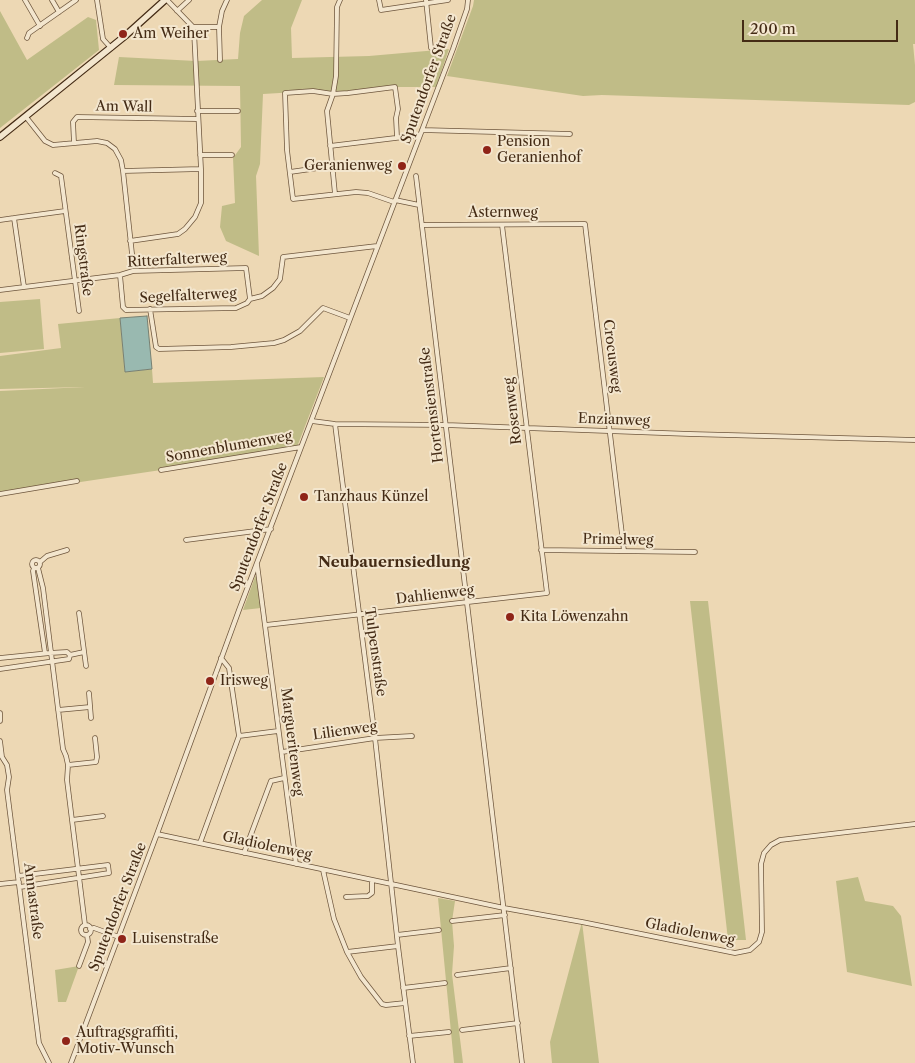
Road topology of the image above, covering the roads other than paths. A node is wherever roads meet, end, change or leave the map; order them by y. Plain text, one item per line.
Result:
1 (25, 0) edge
2 (52, 0) edge
3 (76, 0) edge
4 (97, 0) edge
5 (166, 0) edge
6 (190, 0) edge
7 (227, 0) edge
8 (340, 0) edge
9 (379, 0) edge
10 (448, 0) edge
11 (468, 0) edge
12 (426, 1) edge
13 (177, 11) junction
14 (59, 12) junction
15 (40, 26) junction
16 (219, 26) junction
17 (193, 27) junction
18 (27, 38) dead end
19 (111, 48) junction
20 (431, 48) dead end
21 (220, 60) dead end
22 (333, 94) junction
23 (197, 111) junction
24 (238, 111) dead end
25 (26, 117) junction
26 (197, 119) junction
27 (421, 133) junction
28 (570, 134) dead end
29 (0, 137) edge
30 (397, 137) junction
31 (74, 143) junction
32 (330, 146) junction
33 (200, 155) junction
34 (232, 155) dead end
35 (376, 163) dead end
36 (332, 166) junction
37 (201, 168) junction
38 (123, 171) junction
39 (290, 172) junction
40 (55, 173) dead end
41 (416, 176) dead end
42 (335, 194) junction
43 (395, 201) junction
44 (419, 205) junction
45 (65, 211) junction
46 (14, 218) junction
47 (0, 220) edge
48 (584, 224) joint
49 (422, 225) junction
50 (502, 225) junction
51 (130, 241) junction
52 (377, 246) junction
53 (133, 263) dead end
54 (120, 275) junction
55 (77, 280) junction
56 (24, 287) junction
57 (0, 290) edge
58 (250, 298) junction
59 (150, 309) junction
60 (79, 311) dead end
61 (350, 318) junction
62 (312, 421) junction
63 (335, 424) junction
64 (446, 425) junction
65 (526, 428) junction
66 (610, 430) junction
67 (915, 440) edge
68 (301, 447) junction
69 (161, 470) dead end
70 (77, 482) dead end
71 (0, 494) edge
72 (270, 529) junction
73 (186, 540) dead end
74 (67, 550) dead end
75 (541, 550) junction
76 (624, 551) junction
77 (695, 552) dead end
78 (40, 562) junction
79 (257, 563) junction
80 (36, 568) junction
81 (547, 594) joint
82 (468, 603) junction
83 (79, 613) dead end
84 (358, 616) junction
85 (266, 625) junction
86 (84, 652) junction
87 (47, 653) junction
88 (70, 655) junction
89 (0, 658) edge
90 (221, 658) junction
91 (51, 662) junction
92 (86, 666) dead end
93 (0, 669) edge
94 (89, 693) dead end
95 (90, 707) junction
96 (58, 710) junction
97 (0, 713) edge
98 (92, 718) dead end
99 (0, 721) edge
100 (278, 732) junction
101 (239, 736) junction
102 (412, 736) dead end
103 (95, 738) dead end
104 (375, 738) junction
105 (0, 741) edge
106 (282, 752) junction
107 (68, 765) junction
108 (284, 778) junction
109 (103, 816) dead end
110 (72, 820) junction
111 (915, 824) edge
112 (157, 834) junction
113 (200, 843) junction
114 (244, 853) junction
115 (296, 864) junction
116 (78, 869) junction
117 (323, 870) junction
118 (18, 876) junction
119 (79, 878) junction
120 (372, 880) junction
121 (0, 884) edge
122 (19, 884) junction
123 (392, 884) junction
124 (346, 897) dead end
125 (504, 908) junction
126 (505, 915) junction
127 (452, 921) dead end
128 (85, 925) junction
129 (90, 929) junction
130 (439, 930) dead end
131 (87, 935) junction
132 (397, 935) junction
133 (119, 937) junction
134 (398, 946) junction
135 (347, 952) junction
136 (79, 966) dead end
137 (511, 968) junction
138 (457, 975) dead end
139 (444, 983) dead end
140 (404, 988) junction
141 (405, 1003) junction
142 (518, 1022) junction
143 (462, 1030) dead end
144 (449, 1032) dead end
145 (409, 1036) junction
146 (49, 1063) edge
147 (71, 1063) edge
148 (413, 1063) edge
149 (522, 1063) edge

1 - 15 street
2 - 14 street
3 - 14 street
4 - 19 street
5 - 13 street
5 - 19 street
6 - 13 street
7 - 16 street
8 - 22 street
9 - 12 street
10 - 12 street
11 - 27 street, Sputendorfer Straße
12 - 20 street
13 - 17 street
14 - 15 street
15 - 18 street
16 - 17 street
16 - 21 street
17 - 23 street
19 - 25 street
22 - 30 street
22 - 32 street
22 - 39 street
23 - 24 street
23 - 26 street
25 - 29 street
25 - 31 street
26 - 31 street, Am Wall
26 - 33 street
27 - 28 street
27 - 30 street
27 - 43 street, Sputendorfer Straße
30 - 32 street
31 - 38 street
32 - 36 street
33 - 34 street
33 - 37 street
35 - 36 street
36 - 39 street
36 - 42 street
37 - 38 street
37 - 51 street
38 - 51 street
39 - 42 street
40 - 45 street, Ringstraße
41 - 44 street, Hortensienstraße
42 - 43 street
43 - 44 street
43 - 52 street, Sputendorfer Straße
44 - 49 street, Hortensienstraße
45 - 46 street, Ringstraße
45 - 55 street, Ringstraße
46 - 47 street, Ringstraße
46 - 56 street
48 - 50 street, Asternweg
48 - 66 street, Crocusweg
49 - 50 street, Asternweg
49 - 64 street, Hortensienstraße
50 - 65 street, Rosenweg
51 - 53 street
52 - 58 street, Segelfalterweg
52 - 61 street, Sputendorfer Straße
54 - 55 street, Ritterfalterweg
54 - 58 street, Ritterfalterweg
54 - 59 street, Segelfalterweg
55 - 56 street, Ritterfalterweg
55 - 60 street, Ringstraße
56 - 57 street, Ritterfalterweg
58 - 59 street, Segelfalterweg
59 - 61 street
61 - 62 street, Sputendorfer Straße
62 - 63 street, Enzianweg
62 - 68 street, Sputendorfer Straße
63 - 64 street, Enzianweg
63 - 84 street, Tulpenstraße
64 - 65 street, Enzianweg
64 - 82 street, Hortensienstraße
65 - 66 street, Enzianweg
65 - 75 street, Rosenweg
66 - 67 street, Enzianweg
66 - 76 street, Crocusweg
68 - 69 street, Sonnenblumenweg
68 - 72 street, Sputendorfer Straße
70 - 71 street
72 - 73 street
72 - 79 street, Sputendorfer Straße
74 - 78 street
75 - 76 street, Primelweg
75 - 81 street, Rosenweg
76 - 77 street, Primelweg
78 - 80 street
78 - 80 street
79 - 85 street, Margueritenweg
79 - 90 street, Sputendorfer Straße
80 - 87 street
80 - 87 street
81 - 82 street, Dahlienweg
82 - 84 street, Dahlienweg
82 - 125 street, Hortensienstraße
83 - 86 street
84 - 85 street, Dahlienweg
84 - 104 street, Tulpenstraße
85 - 100 street, Margueritenweg
86 - 88 street
86 - 92 street
87 - 88 street
87 - 89 street
87 - 91 street
88 - 91 street
90 - 101 street
90 - 112 street, Sputendorfer Straße
91 - 93 street
91 - 96 street
94 - 95 street
95 - 96 street
95 - 98 street
96 - 107 street
97 - 99 street
100 - 101 street
100 - 106 street, Margueritenweg
101 - 113 street
102 - 104 street, Lilienweg
103 - 107 street
104 - 106 street, Lilienweg
104 - 123 street, Tulpenstraße
105 - 118 street, Annastraße
106 - 108 street, Margueritenweg
107 - 110 street
108 - 114 street
108 - 115 street, Margueritenweg
109 - 110 street
110 - 116 street
111 - 125 street, Gladiolenweg
112 - 113 street, Gladiolenweg
112 - 133 street, Sputendorfer Straße
113 - 114 street, Gladiolenweg
114 - 115 street, Gladiolenweg
115 - 117 street, Gladiolenweg
116 - 118 street
116 - 119 street
116 - 119 street
117 - 120 street, Gladiolenweg
117 - 135 street
118 - 122 street, Annastraße
119 - 122 street
119 - 128 street
120 - 123 street, Gladiolenweg
120 - 124 street
121 - 122 street
122 - 146 street, Annastraße
123 - 125 street, Gladiolenweg
123 - 132 street, Tulpenstraße
125 - 126 street, Hortensienstraße
126 - 127 street
126 - 137 street, Hortensienstraße
128 - 129 street
128 - 131 street
129 - 131 street
129 - 133 street
130 - 132 street
131 - 136 street
132 - 134 street, Tulpenstraße
133 - 147 street, Sputendorfer Straße
134 - 135 street
134 - 140 street, Tulpenstraße
135 - 141 street
137 - 138 street
137 - 142 street, Hortensienstraße
139 - 140 street
140 - 141 street, Tulpenstraße
141 - 145 street, Tulpenstraße
142 - 143 street
142 - 149 street, Hortensienstraße
144 - 145 street
145 - 148 street, Tulpenstraße

